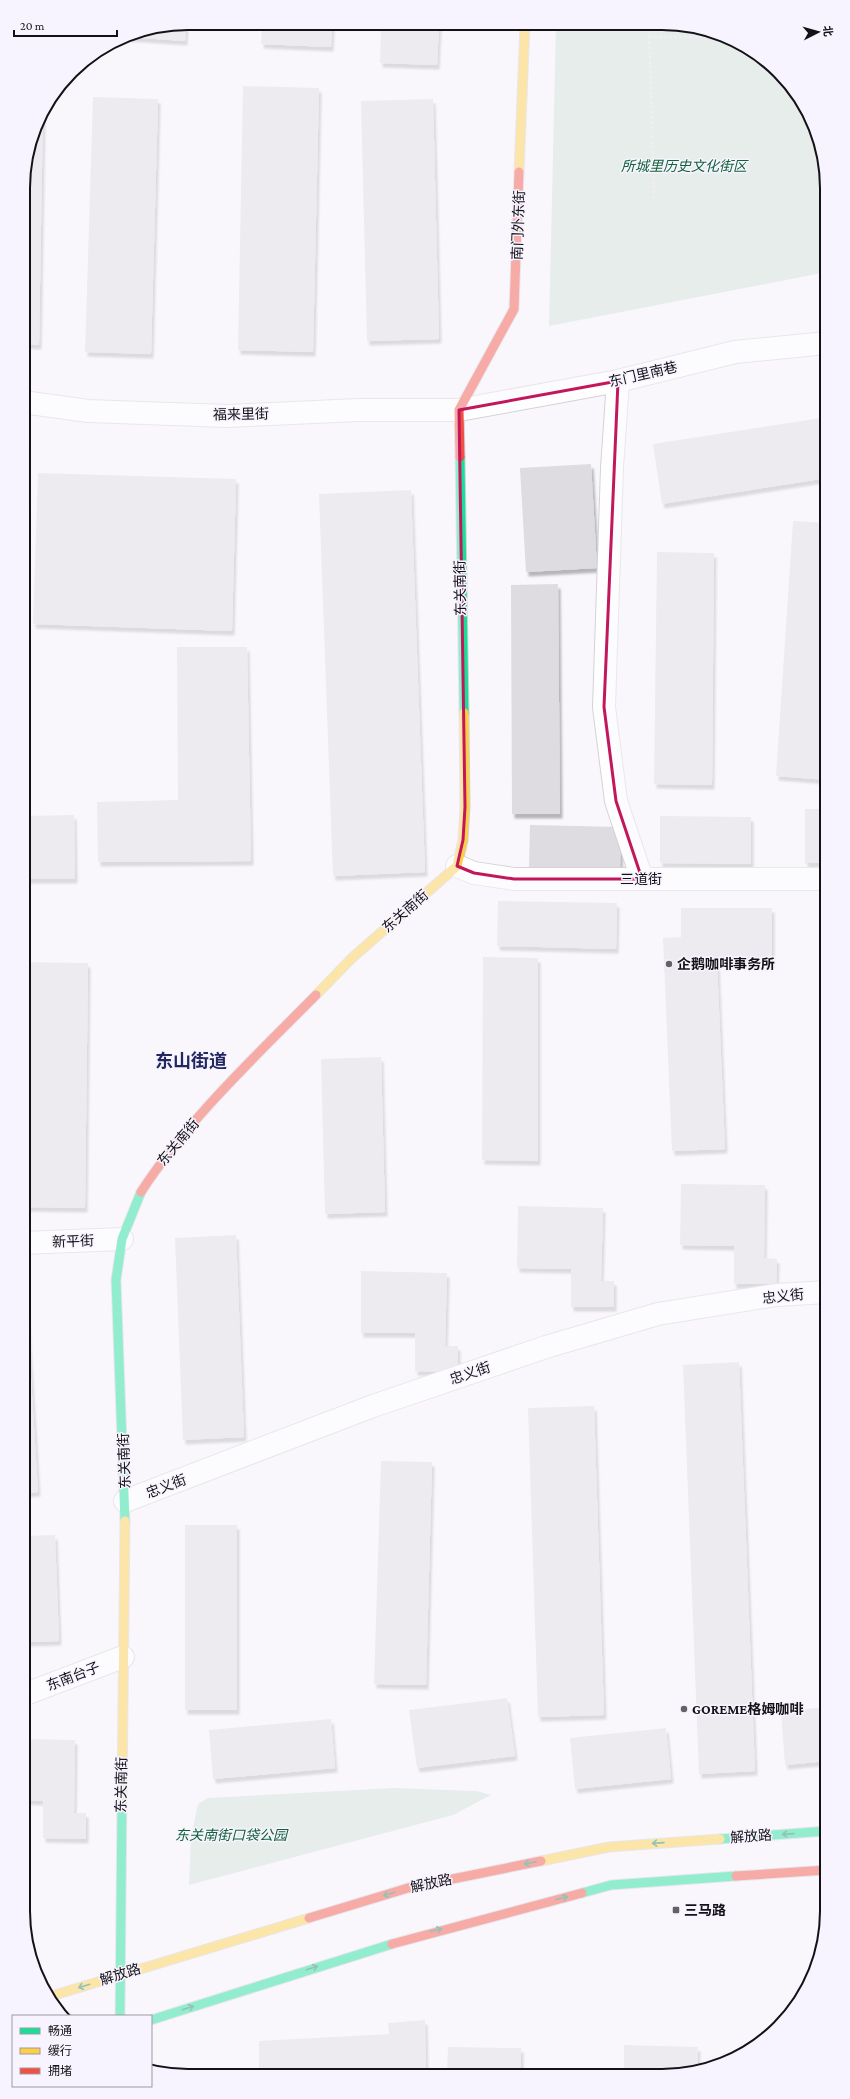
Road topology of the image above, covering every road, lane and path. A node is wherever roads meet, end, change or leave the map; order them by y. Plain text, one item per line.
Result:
1 (525, 30) edge
2 (649, 30) edge
3 (649, 37) junction
4 (710, 37) edge
5 (654, 198) dead end
6 (820, 344) edge
7 (618, 381) junction
8 (30, 403) edge
9 (459, 410) junction
10 (458, 866) junction
11 (642, 879) junction
12 (820, 879) edge
13 (122, 1239) junction
14 (30, 1243) edge
15 (820, 1293) edge
16 (125, 1501) junction
17 (122, 1657) junction
18 (30, 1692) edge
19 (820, 1832) edge
20 (820, 1871) edge
21 (120, 1974) junction
22 (54, 1995) edge
23 (120, 2015) edge
24 (152, 2020) edge

1 - 9 street, 南门外东街
2 - 3 path
3 - 4 path
3 - 5 path
6 - 7 street, 东门里南巷
7 - 9 street, 东门里南巷
7 - 11 street
8 - 9 street, 福来里街
9 - 10 street, 东关南街
10 - 11 street, 三道街
10 - 13 street, 东关南街
11 - 12 street, 三道街
13 - 14 street, 新平街
13 - 16 street, 东关南街
15 - 16 street, 忠义街
16 - 17 street, 东关南街
17 - 18 street, 东南台子
17 - 21 street, 东关南街
19 -> 21 street, 解放路
24 -> 20 street
21 -> 22 street, 解放路
21 - 23 street, 东关南街

